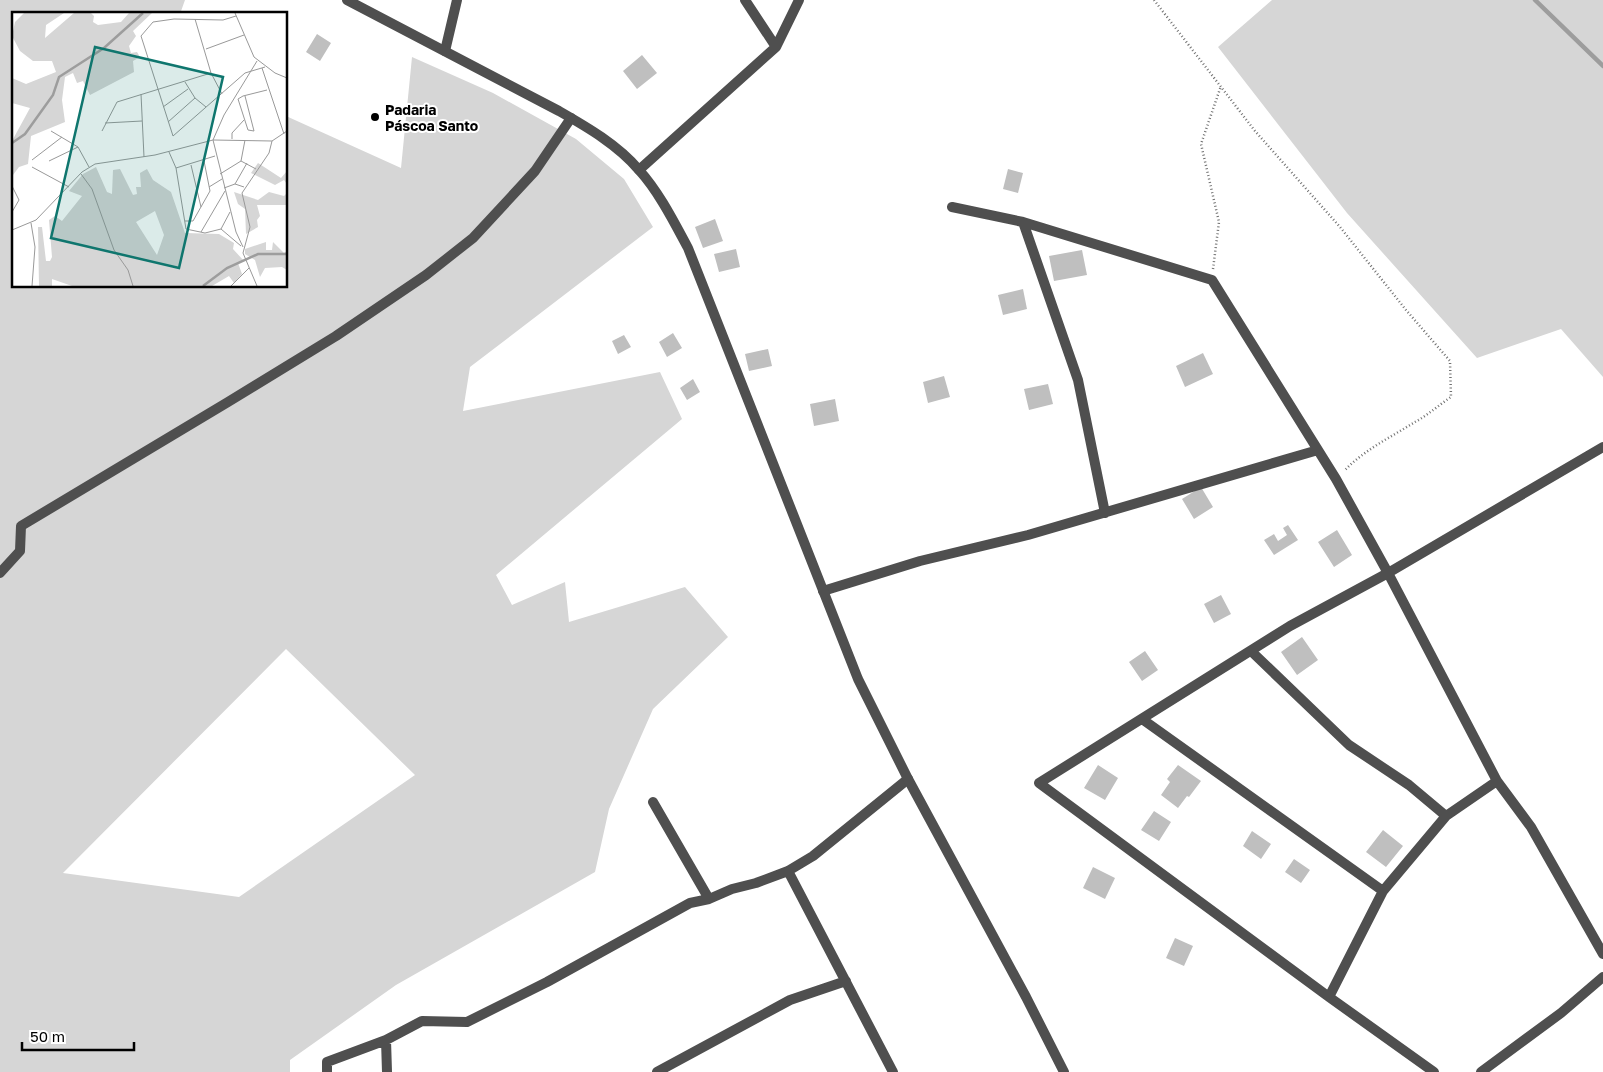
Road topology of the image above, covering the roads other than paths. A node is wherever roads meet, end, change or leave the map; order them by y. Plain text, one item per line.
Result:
1 (347, 0) edge
2 (458, 0) edge
3 (745, 0) edge
4 (799, 0) edge
5 (776, 47) junction
6 (445, 51) junction
7 (572, 118) junction
8 (639, 170) junction
9 (952, 207) dead end
10 (1023, 222) junction
11 (1603, 447) edge
12 (1318, 450) junction
13 (1105, 513) junction
14 (0, 573) edge
15 (1388, 573) junction
16 (823, 590) junction
17 (1251, 651) junction
18 (1142, 719) junction
19 (908, 779) junction
20 (1497, 781) junction
21 (653, 802) dead end
22 (1446, 816) junction
23 (788, 870) junction
24 (1384, 891) junction
25 (709, 898) junction
26 (1603, 954) edge
27 (1603, 977) edge
28 (846, 981) junction
29 (1329, 998) junction
30 (386, 1040) junction
31 (327, 1072) edge
32 (387, 1072) edge
33 (657, 1072) edge
34 (893, 1072) edge
35 (1064, 1072) edge
36 (1434, 1072) edge
37 (1481, 1072) edge

1 - 6 street
2 - 6 street
3 - 5 street
4 - 5 street
5 - 8 street
6 - 7 street
7 - 8 street
7 - 14 street
8 - 16 street
9 - 10 street
10 - 12 street
10 - 13 street
11 - 15 street
12 - 13 street
12 - 15 street
13 - 16 street
15 - 17 street
15 - 20 street
16 - 19 street
17 - 18 street
17 - 22 street
18 - 24 street
18 - 29 street
19 - 23 street
19 - 35 street
20 - 22 street
20 - 26 street
21 - 25 street
22 - 24 street
23 - 25 street
23 - 28 street
24 - 29 street
25 - 30 street
27 - 37 street
28 - 33 street
28 - 34 street
29 - 36 street
30 - 31 street
30 - 32 street

